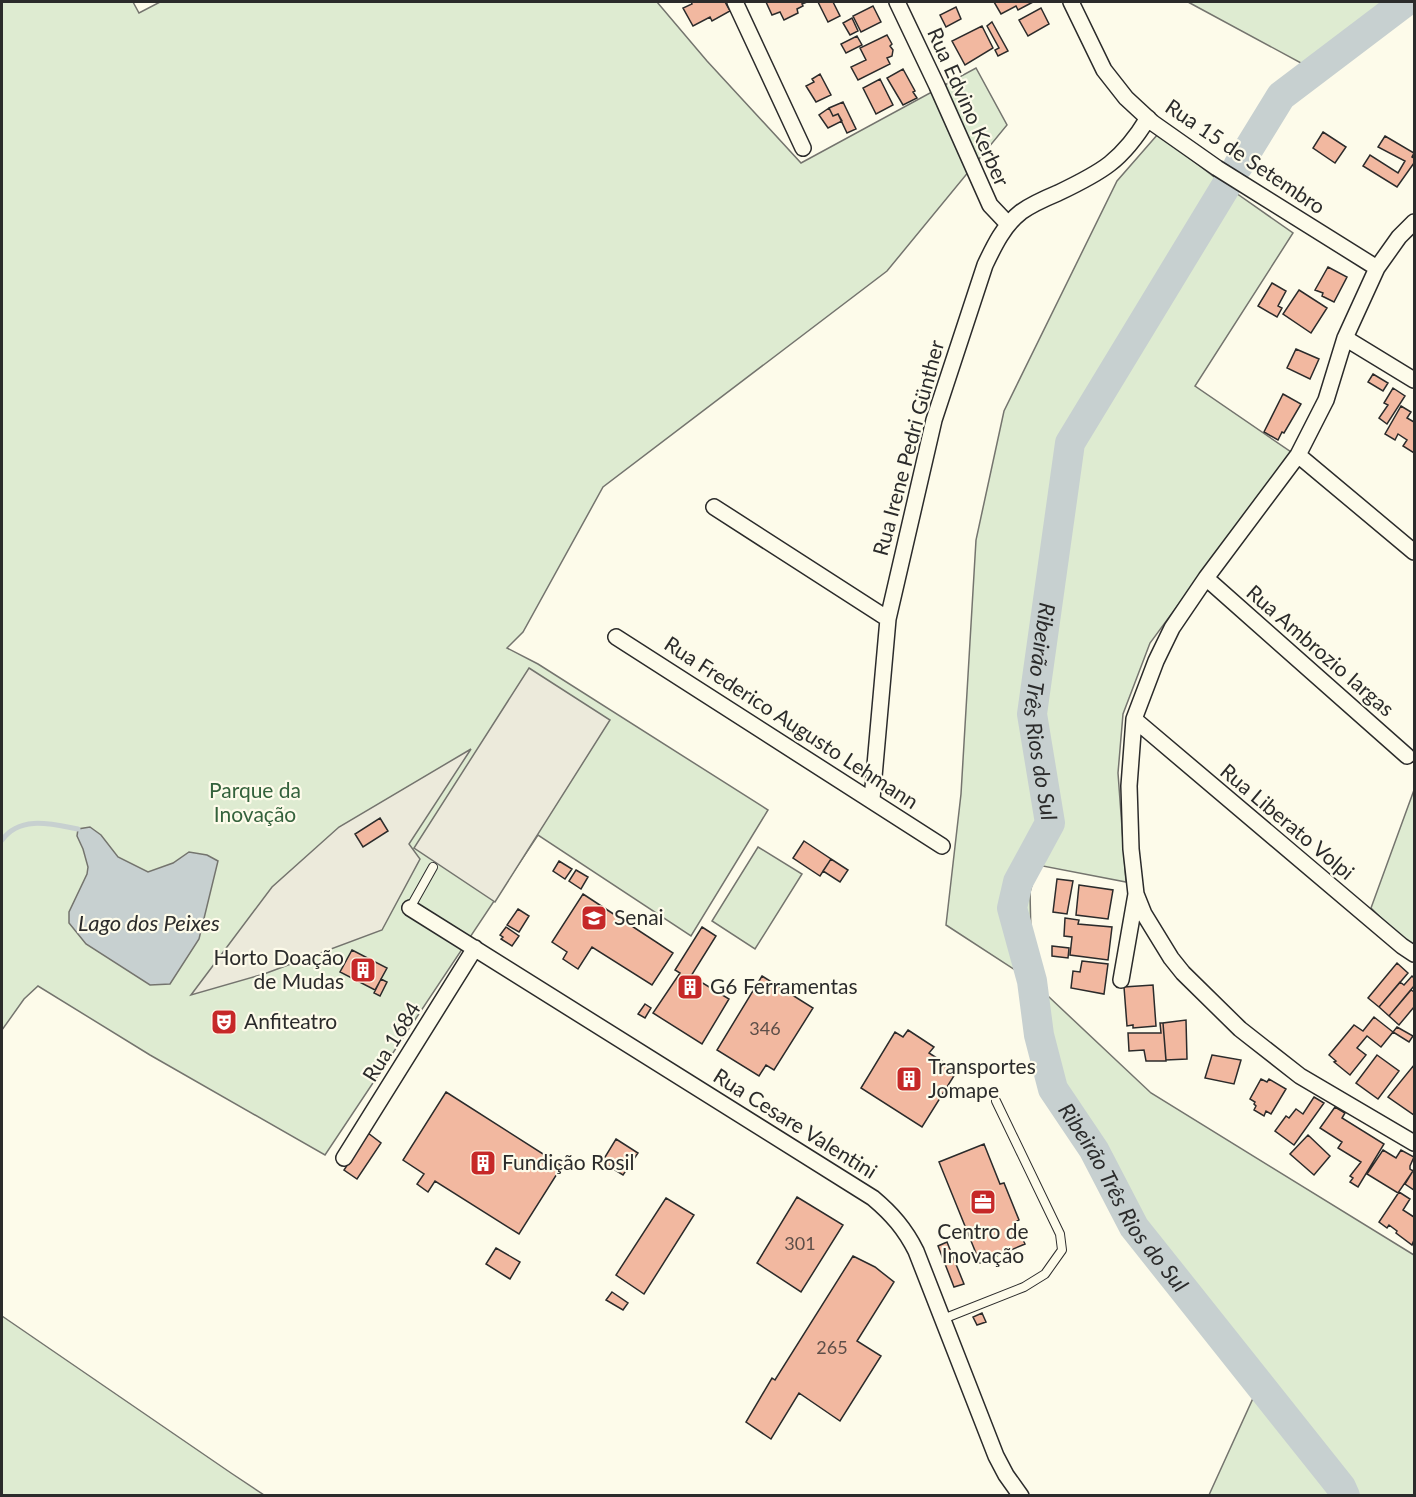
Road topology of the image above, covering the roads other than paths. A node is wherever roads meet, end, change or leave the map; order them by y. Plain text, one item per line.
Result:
1 (735, 2) edge
2 (897, 2) edge
3 (1071, 2) edge
4 (1148, 118) junction
5 (803, 147) dead end
6 (1414, 222) edge
7 (1008, 224) junction
8 (1377, 268) junction
9 (1346, 338) junction
10 (1414, 381) edge
11 (1299, 455) junction
12 (714, 507) dead end
13 (1414, 552) edge
14 (1206, 578) junction
15 (888, 619) junction
16 (616, 637) dead end
17 (1134, 719) junction
18 (1407, 756) dead end
19 (872, 799) junction
20 (942, 846) dead end
21 (433, 867) dead end
22 (1136, 894) junction
23 (410, 908) joint
24 (475, 948) junction
25 (1414, 954) edge
26 (1121, 980) dead end
27 (996, 1101) dead end
28 (1414, 1143) edge
29 (344, 1158) dead end
30 (943, 1319) junction
31 (1021, 1496) edge

1 - 5 street
2 - 7 street, Rua Edvino Kerber
3 - 4 street, Rua 15 de Setembro
4 - 7 street, Rua Irene Pedri Günther
4 - 8 street, Rua 15 de Setembro
6 - 8 street
7 - 15 street, Rua Irene Pedri Günther
8 - 9 street
9 - 10 street
9 - 11 street
11 - 13 street
11 - 14 street
12 - 15 street
14 - 17 street
14 - 18 street, Rua Ambrozio Iargas
15 - 19 street, Rua Irene Pedri Günther
16 - 19 street, Rua Frederico Augusto Lehmann
17 - 22 street
17 - 25 street, Rua Liberato Volpi
19 - 20 street, Rua Frederico Augusto Lehmann
21 - 23 lane
22 - 26 street
22 - 28 street
23 - 24 street, Rua Cesare Valentini
24 - 29 street, Rua 1684
24 - 30 street, Rua Cesare Valentini
27 - 30 lane
30 - 31 street, Rua Cesare Valentini

